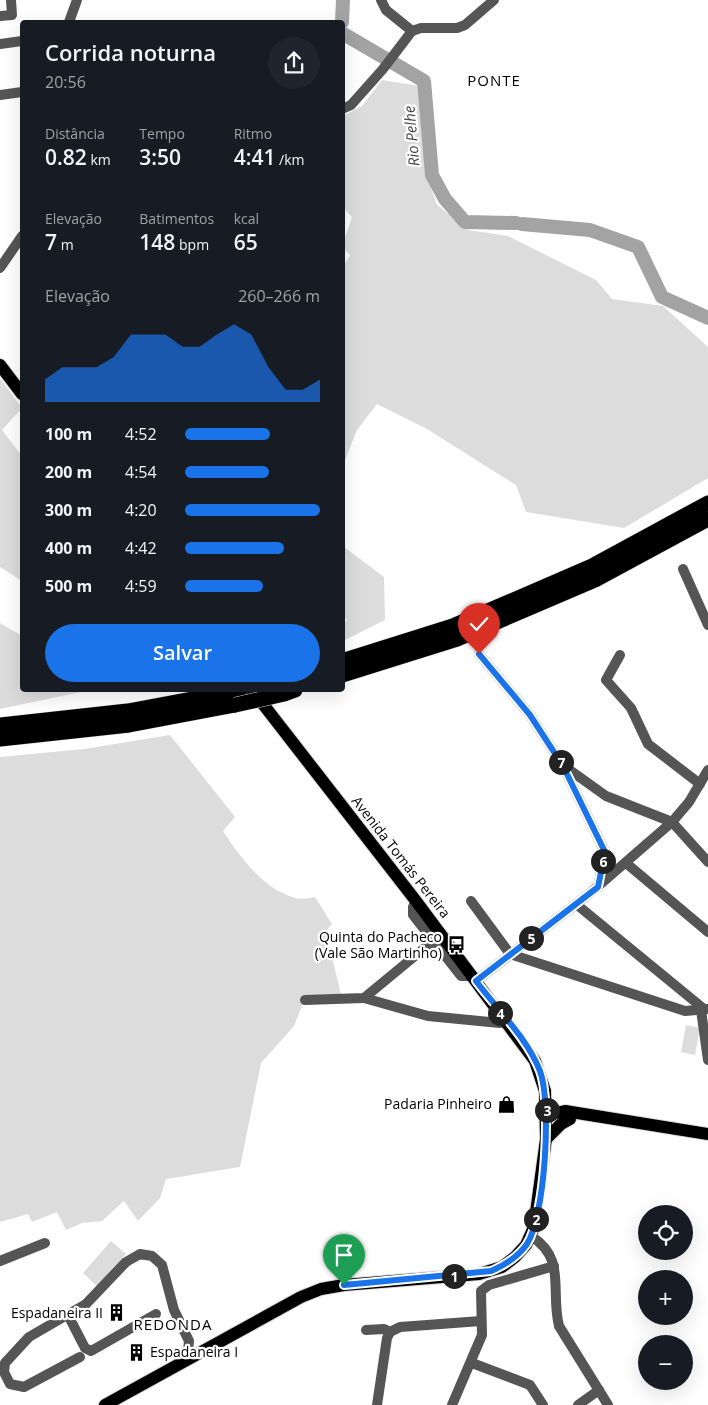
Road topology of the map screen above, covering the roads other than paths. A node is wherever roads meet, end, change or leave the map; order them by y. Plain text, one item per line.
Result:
1 (6, 0) edge
2 (11, 0) edge
3 (77, 0) edge
4 (381, 0) edge
5 (494, 0) edge
6 (0, 1) edge
7 (0, 16) edge
8 (70, 20) edge
9 (412, 31) junction
10 (20, 41) edge
11 (0, 44) edge
12 (20, 92) edge
13 (0, 95) edge
14 (345, 108) edge
15 (20, 239) edge
16 (0, 268) edge
17 (0, 365) edge
18 (20, 391) edge
19 (708, 504) edge
20 (708, 519) edge
21 (683, 569) dead end
22 (708, 624) edge
23 (479, 654) dead end
24 (620, 655) dead end
25 (345, 660) edge
26 (345, 674) edge
27 (290, 692) edge
28 (241, 694) edge
29 (0, 725) edge
30 (0, 738) edge
31 (563, 766) junction
32 (708, 770) edge
33 (700, 784) junction
34 (672, 822) junction
35 (708, 862) edge
36 (626, 863) junction
37 (598, 887) junction
38 (416, 900) junction
39 (471, 901) dead end
40 (576, 904) junction
41 (708, 932) edge
42 (433, 941) junction
43 (510, 954) junction
44 (474, 979) junction
45 (364, 998) junction
46 (305, 1000) dead end
47 (704, 1009) edge
48 (505, 1019) junction
49 (708, 1060) edge
50 (543, 1080) junction
51 (547, 1115) junction
52 (567, 1115) junction
53 (708, 1134) edge
54 (546, 1139) junction
55 (531, 1236) junction
56 (46, 1243) dead end
57 (0, 1261) edge
58 (554, 1266) junction
59 (156, 1314) dead end
60 (68, 1316) junction
61 (481, 1320) junction
62 (366, 1330) dead end
63 (390, 1332) junction
64 (197, 1355) junction
65 (80, 1357) dead end
66 (472, 1363) junction
67 (2, 1369) edge
68 (599, 1390) junction
69 (121, 1401) edge
70 (105, 1405) edge
71 (377, 1405) edge
72 (452, 1405) edge
73 (543, 1405) edge
74 (578, 1405) edge
75 (608, 1405) edge

1 - 6 street
2 - 7 street
3 - 8 street
4 - 9 street
5 - 9 street
9 - 14 street
10 - 11 street
12 - 13 street
15 - 16 street
17 - 18 main road
19 - 25 highway
20 - 26 highway
21 - 22 street
23 - 31 street
24 - 33 street
27 - 28 highway, bridge
28 - 29 highway
28 - 30 highway
28 - 38 main road, Avenida Tomás Pereira
31 - 34 street
31 - 37 street
32 - 33 street
33 - 34 street
34 - 35 street
34 - 36 street
36 - 37 street
36 - 41 street
37 - 40 street
38 - 42 street
38 - 44 main road, Avenida Tomás Pereira
39 - 43 street
40 - 43 street
40 - 47 street
42 - 44 street
42 - 45 street
43 - 44 street
43 - 47 street
44 - 48 main road, Avenida Tomás Pereira
45 - 46 street
45 - 48 street
47 - 49 street
48 - 50 main road, Avenida Tomás Pereira
50 - 51 main road, Avenida Tomás Pereira
50 - 52 main road
51 - 52 main road
51 - 54 main road, Avenida Tomás Pereira
52 - 53 main road
52 - 54 main road
54 - 55 main road, Avenida Tomás Pereira
55 - 58 street
55 - 64 main road, Avenida Tomás Pereira
56 - 57 street
58 - 61 street
58 - 68 street
59 - 60 street
60 - 64 street
60 - 67 street
61 - 63 street
61 - 66 street
62 - 63 street
63 - 71 street
64 - 69 main road, Avenida Tomás Pereira
65 - 67 street
66 - 72 street
66 - 73 street
68 - 74 street
68 - 75 street
69 - 70 main road, Avenida Tomás Pereira

